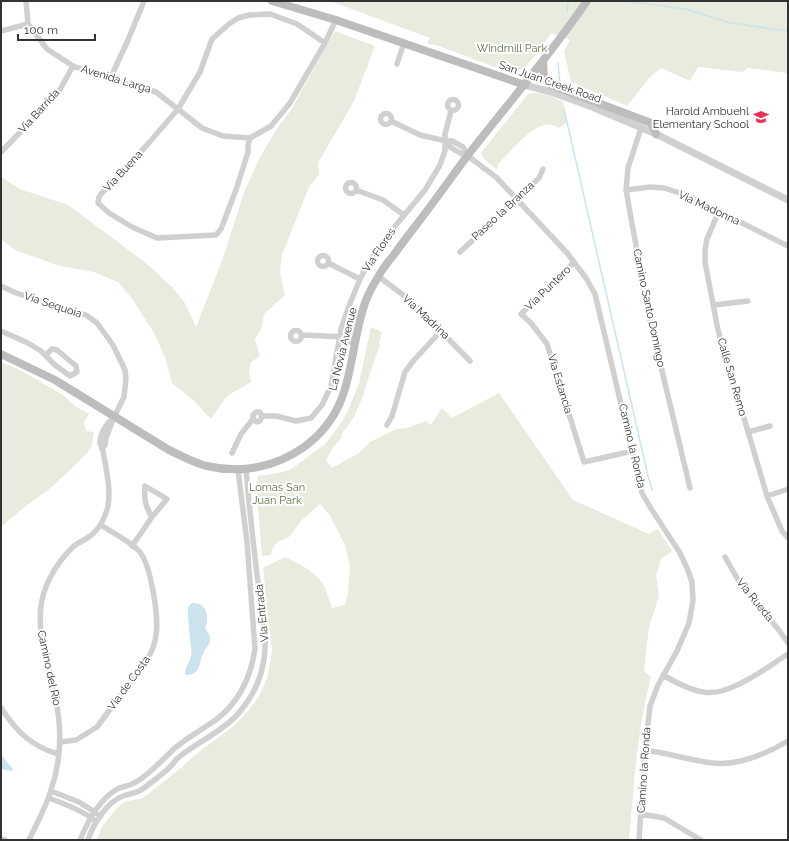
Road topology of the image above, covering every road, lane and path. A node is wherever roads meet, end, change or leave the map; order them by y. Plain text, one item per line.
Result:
1 (26, 1) edge
2 (144, 1) edge
3 (272, 1) edge
4 (587, 1) edge
5 (336, 20) junction
6 (28, 24) junction
7 (1, 31) edge
8 (325, 43) junction
9 (404, 43) junction
10 (543, 62) junction
11 (397, 64) dead end
12 (73, 66) junction
13 (110, 79) junction
14 (525, 85) junction
15 (178, 109) junction
16 (451, 110) dead end
17 (391, 120) dead end
18 (641, 128) junction
19 (656, 134) junction
20 (250, 138) junction
21 (446, 142) junction
22 (1, 152) edge
23 (468, 156) junction
24 (543, 169) dead end
25 (356, 190) dead end
26 (626, 190) junction
27 (517, 199) junction
28 (788, 200) edge
29 (719, 211) junction
30 (404, 215) junction
31 (788, 245) edge
32 (460, 252) dead end
33 (574, 262) junction
34 (328, 263) dead end
35 (378, 276) junction
36 (360, 279) junction
37 (1, 286) edge
38 (748, 301) dead end
39 (714, 305) junction
40 (521, 314) joint
41 (1, 331) edge
42 (442, 331) junction
43 (301, 335) dead end
44 (340, 337) junction
45 (356, 342) junction
46 (1, 354) edge
47 (46, 355) junction
48 (470, 361) dead end
49 (114, 417) junction
50 (387, 425) dead end
51 (770, 426) dead end
52 (748, 432) junction
53 (633, 452) junction
54 (232, 453) dead end
55 (242, 470) junction
56 (690, 488) dead end
57 (788, 489) edge
58 (767, 496) junction
59 (152, 517) junction
60 (101, 525) junction
61 (788, 538) edge
62 (132, 546) junction
63 (724, 557) dead end
64 (256, 563) junction
65 (249, 564) junction
66 (788, 643) edge
67 (788, 654) edge
68 (663, 675) junction
69 (1, 708) edge
70 (61, 742) junction
71 (788, 742) edge
72 (645, 750) junction
73 (58, 754) junction
74 (164, 758) junction
75 (172, 766) junction
76 (123, 786) junction
77 (51, 791) junction
78 (127, 795) junction
79 (49, 798) junction
80 (94, 812) junction
81 (641, 814) junction
82 (100, 816) junction
83 (91, 818) junction
84 (96, 822) junction
85 (1, 839) edge
86 (5, 840) edge
87 (29, 840) edge
88 (80, 840) edge
89 (88, 840) edge
90 (639, 840) edge
91 (701, 840) edge

1 - 6 street
2 - 13 street
3 - 5 main road, San Juan Creek Road
4 - 10 main road, La Novia Avenue
5 - 8 street
5 - 9 main road, San Juan Creek Road
6 - 7 street
6 - 12 street, Avenida Larga
8 - 15 street
8 - 20 street
9 - 11 street
9 - 14 main road, San Juan Creek Road
10 - 14 main road, La Novia Avenue
10 - 19 main road
12 - 13 street, Avenida Larga
12 - 22 street, Via Barrida
13 - 15 street, Avenida Larga
14 - 18 street, San Juan Creek Road
14 - 23 main road, La Novia Avenue
15 - 20 street, Avenida Larga
15 - 20 street, Via Buena
16 - 21 street, Via Flores
17 - 21 street, Camino la Ronda
18 - 19 street, San Juan Creek Road
18 - 26 street, Camino Santo Domingo
19 - 28 street, San Juan Creek Road
21 - 23 street, Camino la Ronda
21 - 30 street, Via Flores
23 - 27 street, Camino la Ronda
23 - 35 main road, La Novia Avenue
24 - 27 street, Paseo la Branza
25 - 30 street
26 - 29 street, Via Madonna
26 - 56 street, Camino Santo Domingo
27 - 32 street, Paseo la Branza
27 - 33 street, Camino la Ronda
29 - 31 street, Via Madonna
29 - 39 street, Calle San Remo
30 - 36 street, Via Flores
33 - 40 street, Via Puntero
33 - 53 street, Camino la Ronda
34 - 36 street
35 - 42 street, Via Madrina
35 - 45 main road, La Novia Avenue
36 - 44 street, Via Flores
37 - 49 street, Via Sequoia
38 - 39 street
39 - 52 street, Calle San Remo
40 - 53 street, Via Estancia
41 - 47 street
42 - 48 street, Via Madrina
42 - 50 street
43 - 44 street
44 - 45 street
44 - 54 street, Via Flores
45 - 55 main road, La Novia Avenue
46 - 49 main road, La Novia Avenue
47 - 47 street
49 - 55 main road, La Novia Avenue
49 - 60 street, Camino del Rio
51 - 52 street
52 - 58 street, Calle San Remo
53 - 68 street, Camino la Ronda
55 - 64 street, Via Entrada
55 - 65 street, Via Entrada
57 - 58 street
58 - 61 street, Calle San Remo
59 - 59 street
59 - 62 street
60 - 62 street, Via de Costa
60 - 70 street, Camino del Rio
62 - 70 street, Via de Costa
63 - 66 street, Via Rueda
64 - 65 street
64 - 75 street, Via Entrada
65 - 74 street, Via Entrada
67 - 68 street
68 - 72 street, Camino la Ronda
69 - 73 street
70 - 73 street, Camino del Rio
71 - 72 street
72 - 81 street, Camino la Ronda
73 - 77 street, Camino del Rio
74 - 75 street
74 - 76 street, Via Entrada
75 - 78 street, Via Entrada
76 - 78 street
76 - 80 street, Via Entrada
77 - 79 street, Camino del Rio
77 - 80 street
78 - 82 street, Via Entrada
79 - 83 street
79 - 87 street, Camino del Rio
80 - 82 street
80 - 83 street, Via Entrada
81 - 90 street, Camino la Ronda
81 - 91 street
82 - 84 street, Via Entrada
83 - 84 street
83 - 88 street, Via Entrada
84 - 89 street, Via Entrada
85 - 86 street

